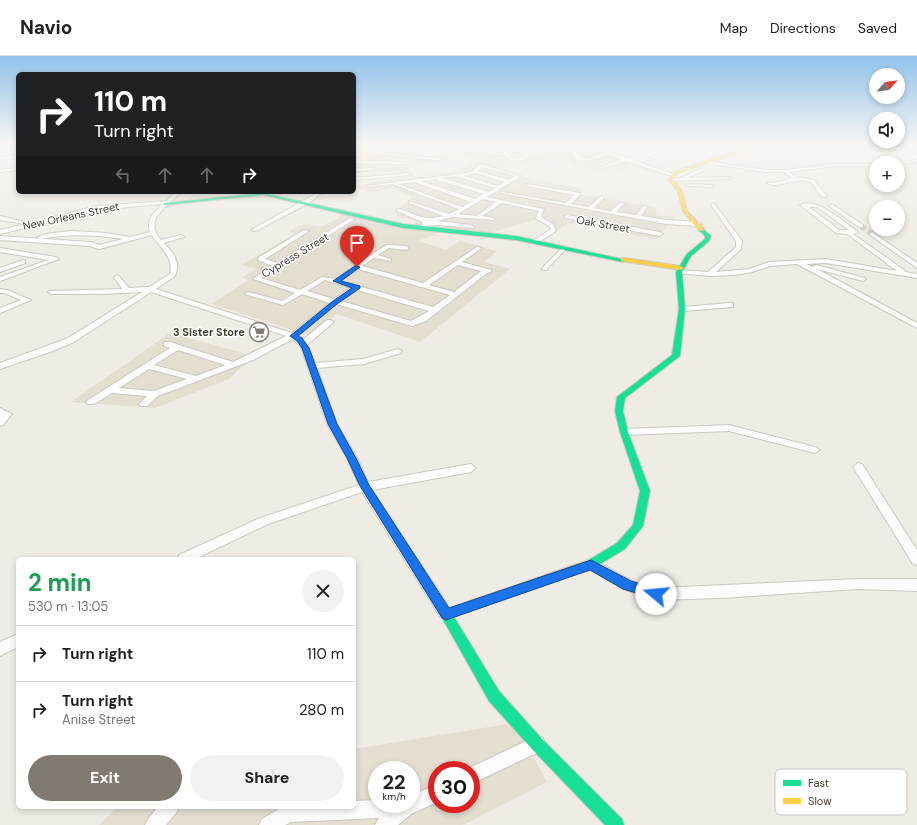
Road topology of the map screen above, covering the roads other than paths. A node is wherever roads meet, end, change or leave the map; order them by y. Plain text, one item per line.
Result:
1 (412, 180) joint
2 (445, 180) edge
3 (472, 180) edge
4 (503, 180) edge
5 (513, 180) edge
6 (675, 180) edge
7 (683, 180) edge
8 (790, 180) edge
9 (803, 180) edge
10 (510, 182) junction
11 (392, 183) junction
12 (769, 183) dead end
13 (528, 185) dead end
14 (368, 186) dead end
15 (712, 186) dead end
16 (500, 190) junction
17 (177, 194) edge
18 (245, 194) edge
19 (266, 194) edge
20 (319, 194) edge
21 (488, 194) junction
22 (824, 196) dead end
23 (482, 197) junction
24 (601, 198) dead end
25 (475, 201) junction
26 (411, 202) dead end
27 (501, 202) junction
28 (166, 203) junction
29 (305, 203) junction
30 (566, 204) junction
31 (621, 204) dead end
32 (714, 205) dead end
33 (832, 206) dead end
34 (644, 207) dead end
35 (461, 208) junction
36 (587, 208) junction
37 (399, 210) dead end
38 (611, 213) junction
39 (450, 216) junction
40 (478, 217) junction
41 (635, 217) junction
42 (0, 218) edge
43 (352, 219) dead end
44 (492, 219) dead end
45 (657, 221) junction
46 (435, 222) junction
47 (34, 224) junction
48 (424, 224) junction
49 (599, 224) junction
50 (698, 224) junction
51 (471, 226) dead end
52 (861, 226) tunnel mouth
53 (7, 227) dead end
54 (0, 228) edge
55 (624, 228) junction
56 (298, 229) dead end
57 (254, 230) dead end
58 (0, 232) edge
59 (648, 232) junction
60 (154, 233) junction
61 (660, 234) dead end
62 (850, 234) junction
63 (875, 236) tunnel mouth
64 (180, 237) dead end
65 (0, 238) edge
66 (133, 238) junction
67 (31, 240) junction
68 (161, 242) junction
69 (535, 242) junction
70 (406, 248) dead end
71 (479, 248) dead end
72 (564, 248) junction
73 (0, 250) edge
74 (373, 256) junction
75 (389, 260) dead end
76 (23, 262) dead end
77 (456, 263) junction
78 (0, 264) edge
79 (798, 264) junction
80 (14, 265) junction
81 (277, 265) junction
82 (806, 266) junction
83 (917, 266) edge
84 (357, 267) junction
85 (544, 269) dead end
86 (0, 270) edge
87 (680, 270) junction
88 (710, 274) junction
89 (906, 274) junction
90 (117, 276) dead end
91 (917, 276) edge
92 (0, 279) edge
93 (864, 279) dead end
94 (336, 281) junction
95 (422, 286) junction
96 (357, 287) junction
97 (153, 289) junction
98 (127, 290) junction
99 (0, 291) edge
100 (51, 292) dead end
101 (300, 293) junction
102 (248, 294) dead end
103 (454, 294) junction
104 (335, 302) junction
105 (730, 305) dead end
106 (682, 309) junction
107 (434, 310) junction
108 (1, 311) edge
109 (330, 322) dead end
110 (917, 326) edge
111 (293, 336) junction
112 (167, 344) dead end
113 (303, 344) junction
114 (177, 347) junction
115 (398, 351) dead end
116 (232, 364) junction
117 (0, 366) edge
118 (148, 366) junction
119 (312, 366) junction
120 (195, 378) junction
121 (110, 390) junction
122 (155, 394) junction
123 (91, 402) dead end
124 (144, 404) dead end
125 (0, 411) edge
126 (0, 423) edge
127 (624, 432) junction
128 (815, 450) dead end
129 (858, 466) dead end
130 (471, 468) dead end
131 (365, 486) junction
132 (187, 557) edge
133 (917, 560) edge
134 (591, 564) junction
135 (917, 585) edge
136 (446, 614) junction
137 (16, 641) edge
138 (0, 649) edge
139 (537, 744) junction
140 (480, 772) edge
141 (168, 809) edge
142 (346, 809) edge
143 (356, 809) edge
144 (368, 809) edge
145 (288, 810) edge
146 (399, 813) edge
147 (154, 825) edge
148 (268, 825) edge
149 (384, 825) edge
150 (616, 825) edge

1 - 11 street
1 - 25 street
2 - 21 street
3 - 16 street
4 - 10 street
5 - 10 street
6 - 50 street
7 - 15 street
8 - 12 street
9 - 22 street
10 - 16 street
11 - 14 street
11 - 35 street
13 - 30 street
16 - 21 street
16 - 30 street
17 - 28 street
18 - 28 street
19 - 29 street
20 - 29 street
21 - 23 street
23 - 25 street
23 - 27 street
24 - 36 street
25 - 35 street
26 - 39 street
27 - 40 street
27 - 69 street
28 - 47 street, New Orleans Street
28 - 60 street
29 - 48 street
29 - 57 street
30 - 36 street
31 - 38 street
32 - 88 street
33 - 52 street
34 - 41 street
35 - 39 street
36 - 38 street
36 - 49 street, Oak Street
37 - 48 street
38 - 41 street
38 - 49 street
39 - 40 street
39 - 46 street
40 - 44 street
41 - 45 street
41 - 55 street
42 - 47 street
43 - 81 street, Cypress Street
45 - 50 street
45 - 59 street
46 - 48 street
46 - 51 street
47 - 58 street, New Orleans Street
48 - 69 street
49 - 55 street, Oak Street
50 - 87 street
53 - 54 street
55 - 59 street, Oak Street
56 - 81 street
59 - 61 street, Oak Street
60 - 66 street
60 - 68 street
62 - 62 street
62 - 89 street
63 - 83 street
64 - 68 street
65 - 67 street
66 - 67 street
66 - 67 street
68 - 97 street
69 - 72 street
70 - 74 street
71 - 77 street
72 - 85 street
72 - 87 street
73 - 92 street
74 - 75 street
74 - 84 street
76 - 80 street
77 - 95 street
77 - 103 street
78 - 80 street
79 - 82 street
79 - 88 street
79 - 89 street
80 - 86 street
81 - 101 street, Cypress Street
82 - 93 street
82 - 110 street
84 - 94 street
84 - 95 street
87 - 88 street
87 - 106 street
89 - 91 street
90 - 98 street
94 - 96 street
94 - 101 street
95 - 103 street
96 - 104 street
96 - 107 street
97 - 98 street
97 - 111 street
97 - 117 street
98 - 100 street
99 - 108 street
101 - 102 street
101 - 104 street
103 - 107 street
104 - 107 street
104 - 111 street
105 - 106 street
106 - 127 street
109 - 113 street
111 - 113 street
111 - 116 street
112 - 114 street
113 - 119 street
114 - 116 street
114 - 118 street
115 - 119 street
116 - 120 street
118 - 120 street
118 - 121 street
119 - 131 street
120 - 122 street
121 - 122 street
121 - 123 street
122 - 124 street
125 - 126 street
127 - 128 street
127 - 134 street
129 - 133 street
130 - 131 street
131 - 132 street
131 - 136 street
134 - 135 street
134 - 136 street
136 - 139 street
137 - 138 street
139 - 140 street
139 - 150 street
141 - 147 street
142 - 145 street
143 - 144 street
145 - 148 street
146 - 149 street

